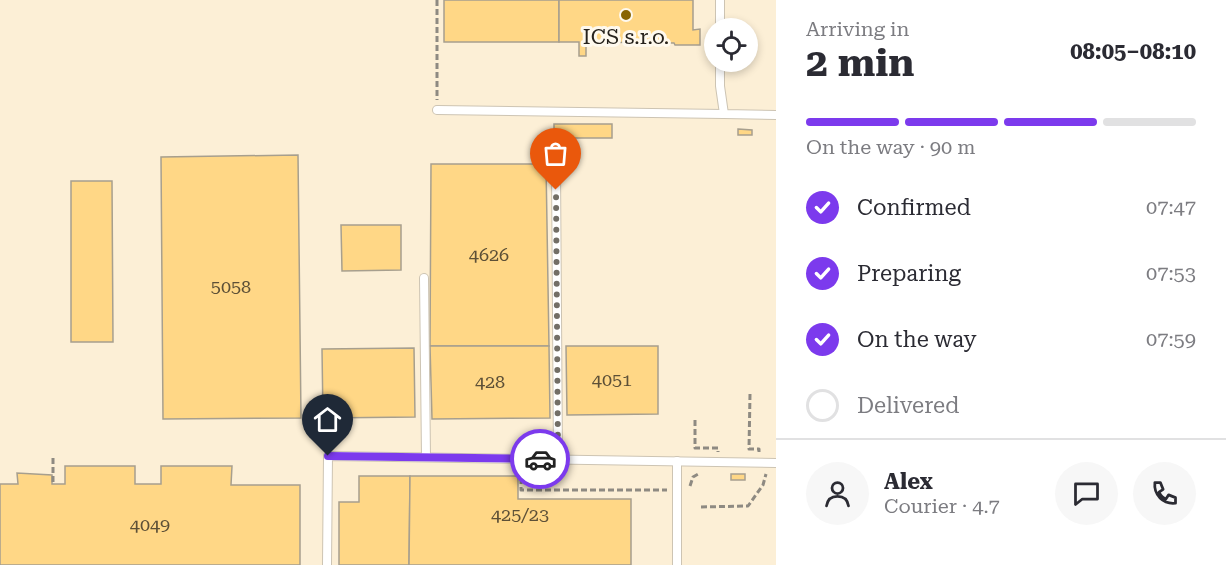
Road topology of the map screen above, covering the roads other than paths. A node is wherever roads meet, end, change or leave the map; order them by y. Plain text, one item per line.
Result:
1 (720, 0) edge
2 (720, 18) edge
3 (720, 72) edge
4 (437, 110) road end
5 (724, 114) junction
6 (776, 115) edge
7 (556, 168) dead end
8 (424, 278) dead end
9 (426, 457) junction
10 (558, 460) junction
11 (677, 462) junction
12 (776, 463) edge
13 (327, 565) edge
14 (678, 565) edge

1 - 2 lane
3 - 5 lane
4 - 5 lane
5 - 6 lane
7 - 10 lane
8 - 9 lane
9 - 10 lane
9 - 13 lane
10 - 11 lane
11 - 12 lane
11 - 14 lane

